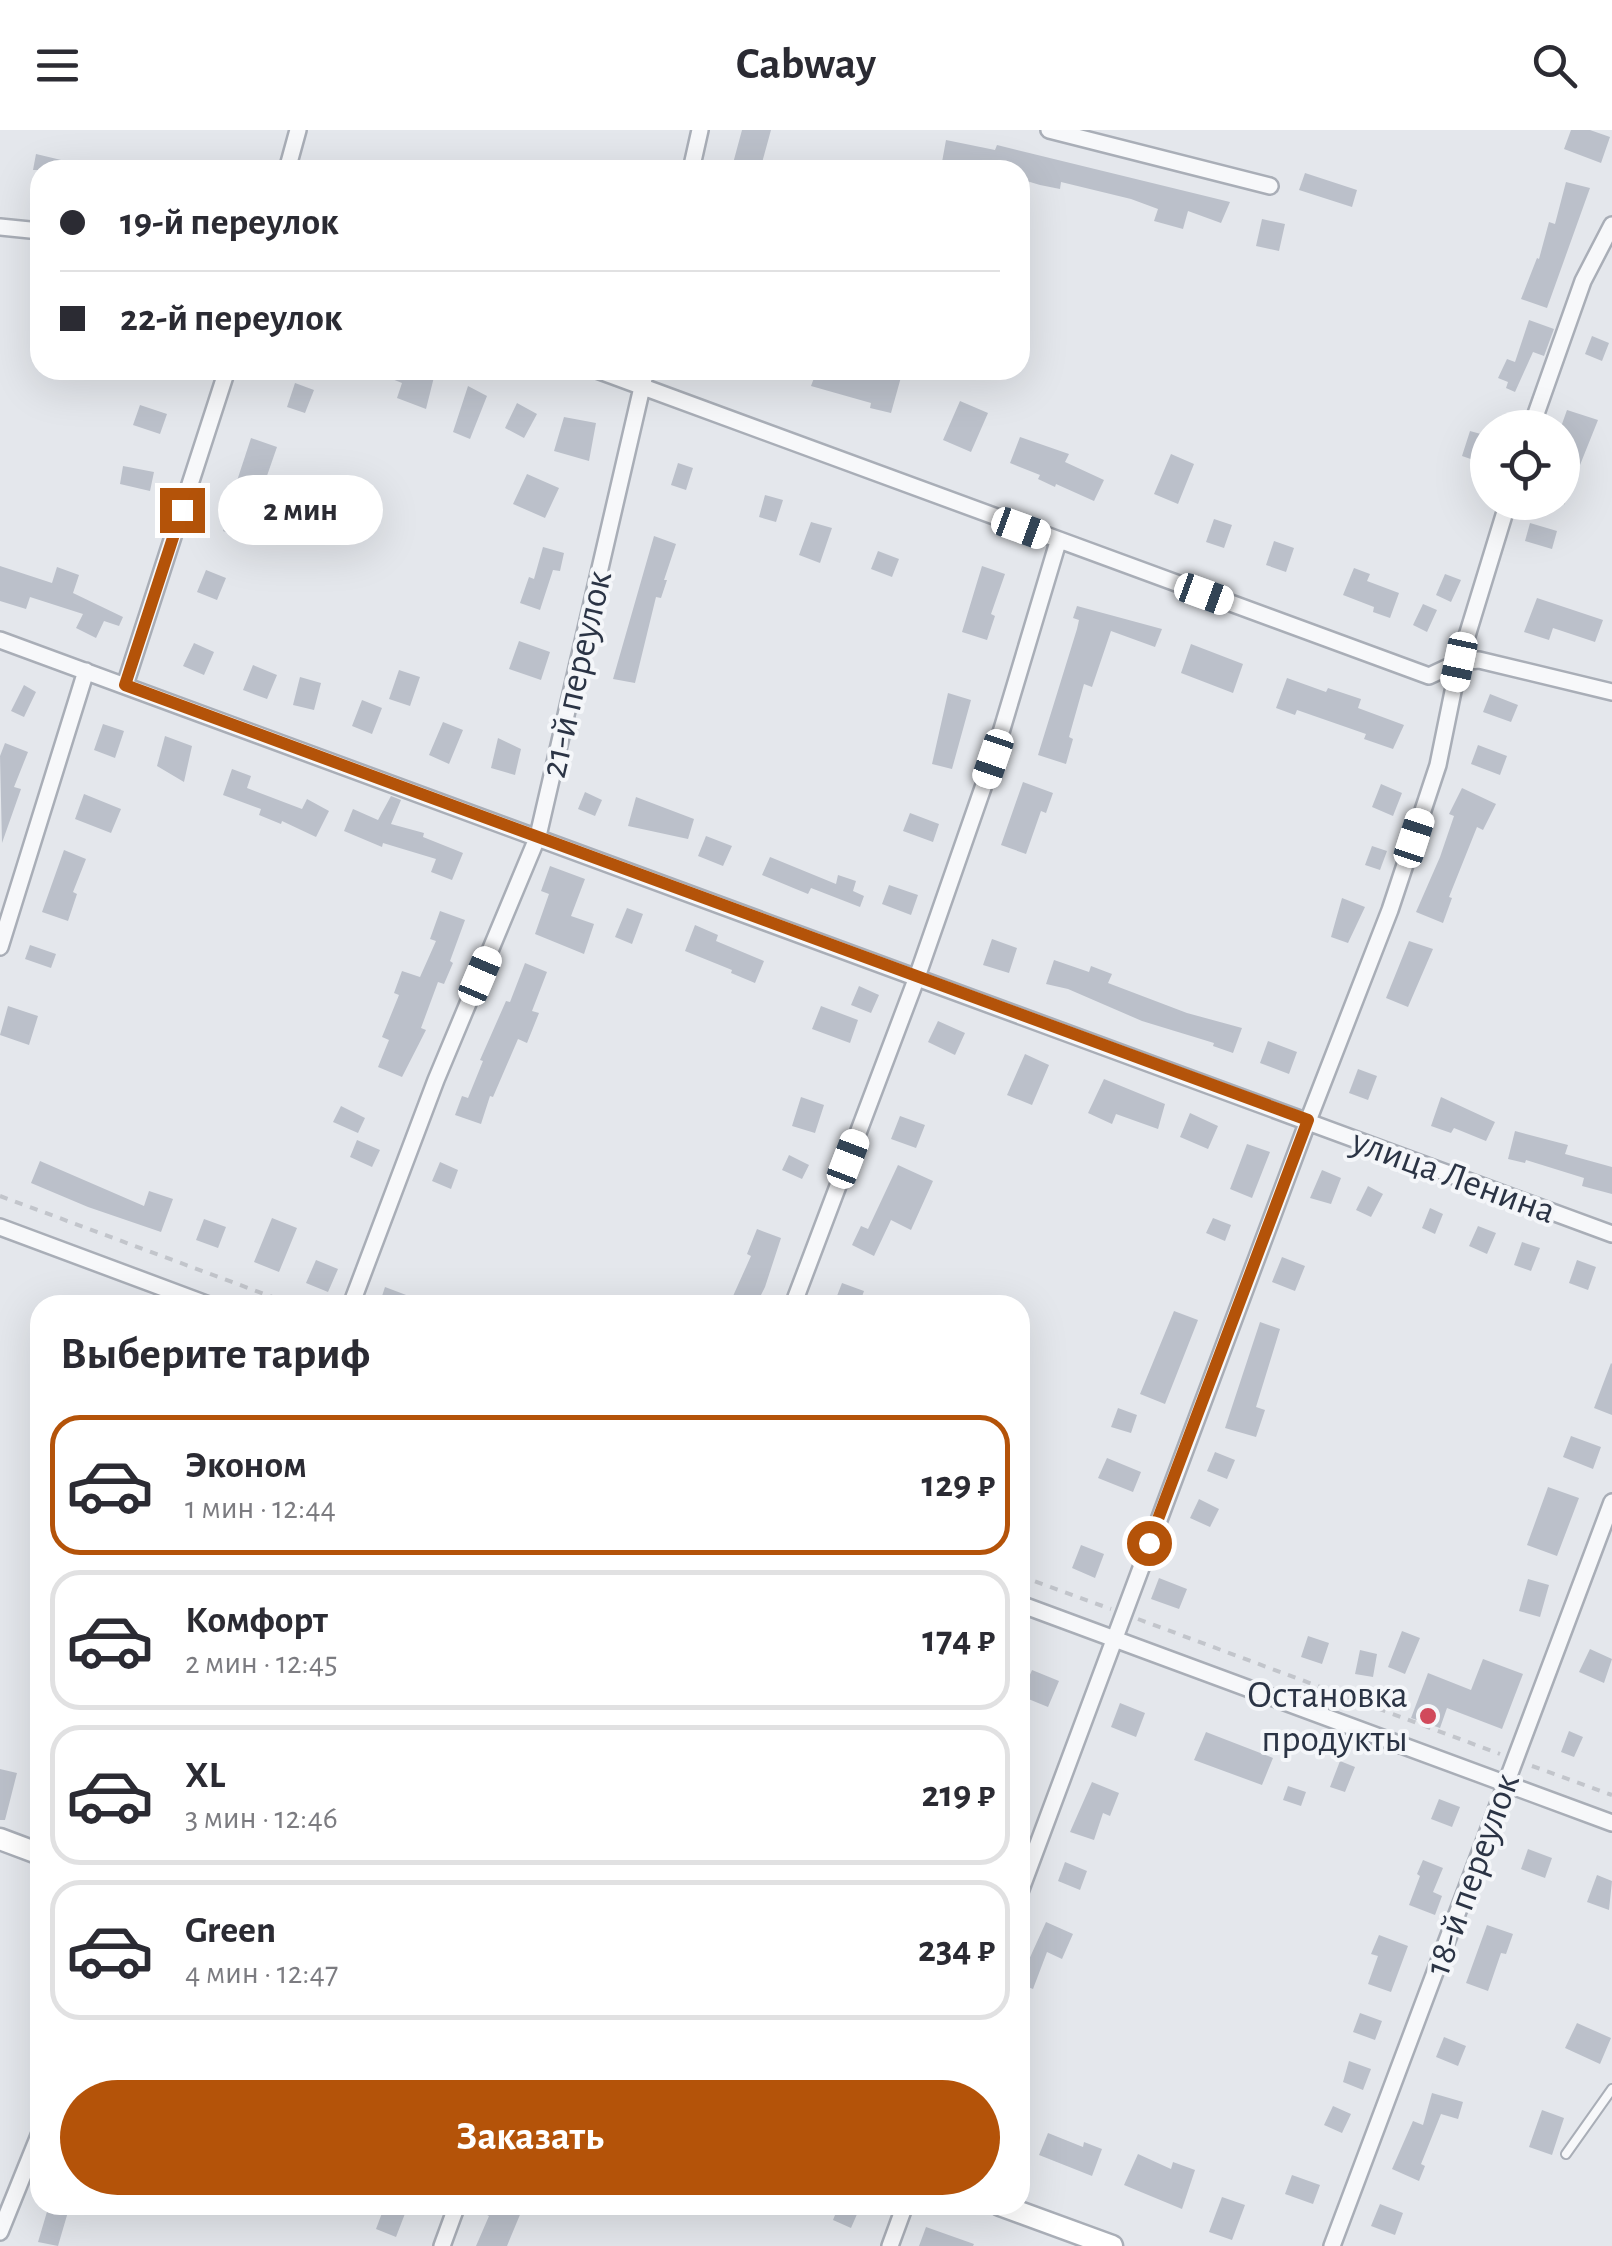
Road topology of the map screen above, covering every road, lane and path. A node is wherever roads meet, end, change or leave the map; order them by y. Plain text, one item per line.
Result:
1 (298, 130) edge
2 (700, 130) edge
3 (1049, 130) edge
4 (289, 160) edge
5 (693, 160) edge
6 (1270, 186) dead end
7 (1612, 224) edge
8 (0, 226) edge
9 (30, 230) edge
10 (224, 380) edge
11 (644, 380) edge
12 (649, 380) edge
13 (1537, 410) edge
14 (1502, 520) edge
15 (1058, 542) junction
16 (0, 640) edge
17 (1459, 662) junction
18 (86, 671) junction
19 (125, 685) junction
20 (1612, 692) edge
21 (538, 836) junction
22 (0, 946) edge
23 (917, 977) junction
24 (1308, 1120) junction
25 (0, 1196) edge
26 (0, 1227) edge
27 (1612, 1234) edge
28 (182, 1295) edge
29 (267, 1295) edge
30 (355, 1295) edge
31 (796, 1295) edge
32 (1612, 1502) edge
33 (1030, 1580) edge
34 (1030, 1608) edge
35 (1123, 1614) junction
36 (1114, 1638) junction
37 (1514, 1759) junction
38 (1505, 1782) junction
39 (1612, 1795) edge
40 (1612, 1823) edge
41 (0, 1839) edge
42 (30, 1850) edge
43 (1030, 1865) edge
44 (1612, 2089) edge
45 (1566, 2154) dead end
46 (30, 2158) edge
47 (454, 2215) edge
48 (901, 2215) edge
49 (1027, 2215) edge
50 (0, 2232) edge
51 (442, 2246) edge
52 (890, 2246) edge
53 (1112, 2246) edge
54 (1332, 2246) edge

1 - 4 street
2 - 5 street
3 - 6 street
7 - 13 street
8 - 9 street
10 - 19 street
11 - 21 street, 21-й переулок
12 - 15 street
14 - 17 street
15 - 17 street
15 - 23 street
16 - 18 street, улица Ленина
17 - 20 street
17 - 24 street
18 - 19 street, улица Ленина
18 - 22 street
19 - 21 street, улица Ленина
21 - 23 street, улица Ленина
21 - 30 street, 21-й переулок
23 - 24 street, улица Ленина
23 - 31 street
24 - 27 street, улица Ленина
24 - 35 street
25 - 29 path
26 - 28 street
32 - 37 street, 18-й переулок
33 - 35 path
34 - 36 street
35 - 36 street
35 - 37 path
36 - 38 street
36 - 43 street
37 - 38 street, 18-й переулок
37 - 39 path
38 - 40 street
38 - 54 street, 18-й переулок
41 - 42 main road
44 - 45 lane
46 - 50 street
47 - 51 street
48 - 52 street
49 - 53 main road

